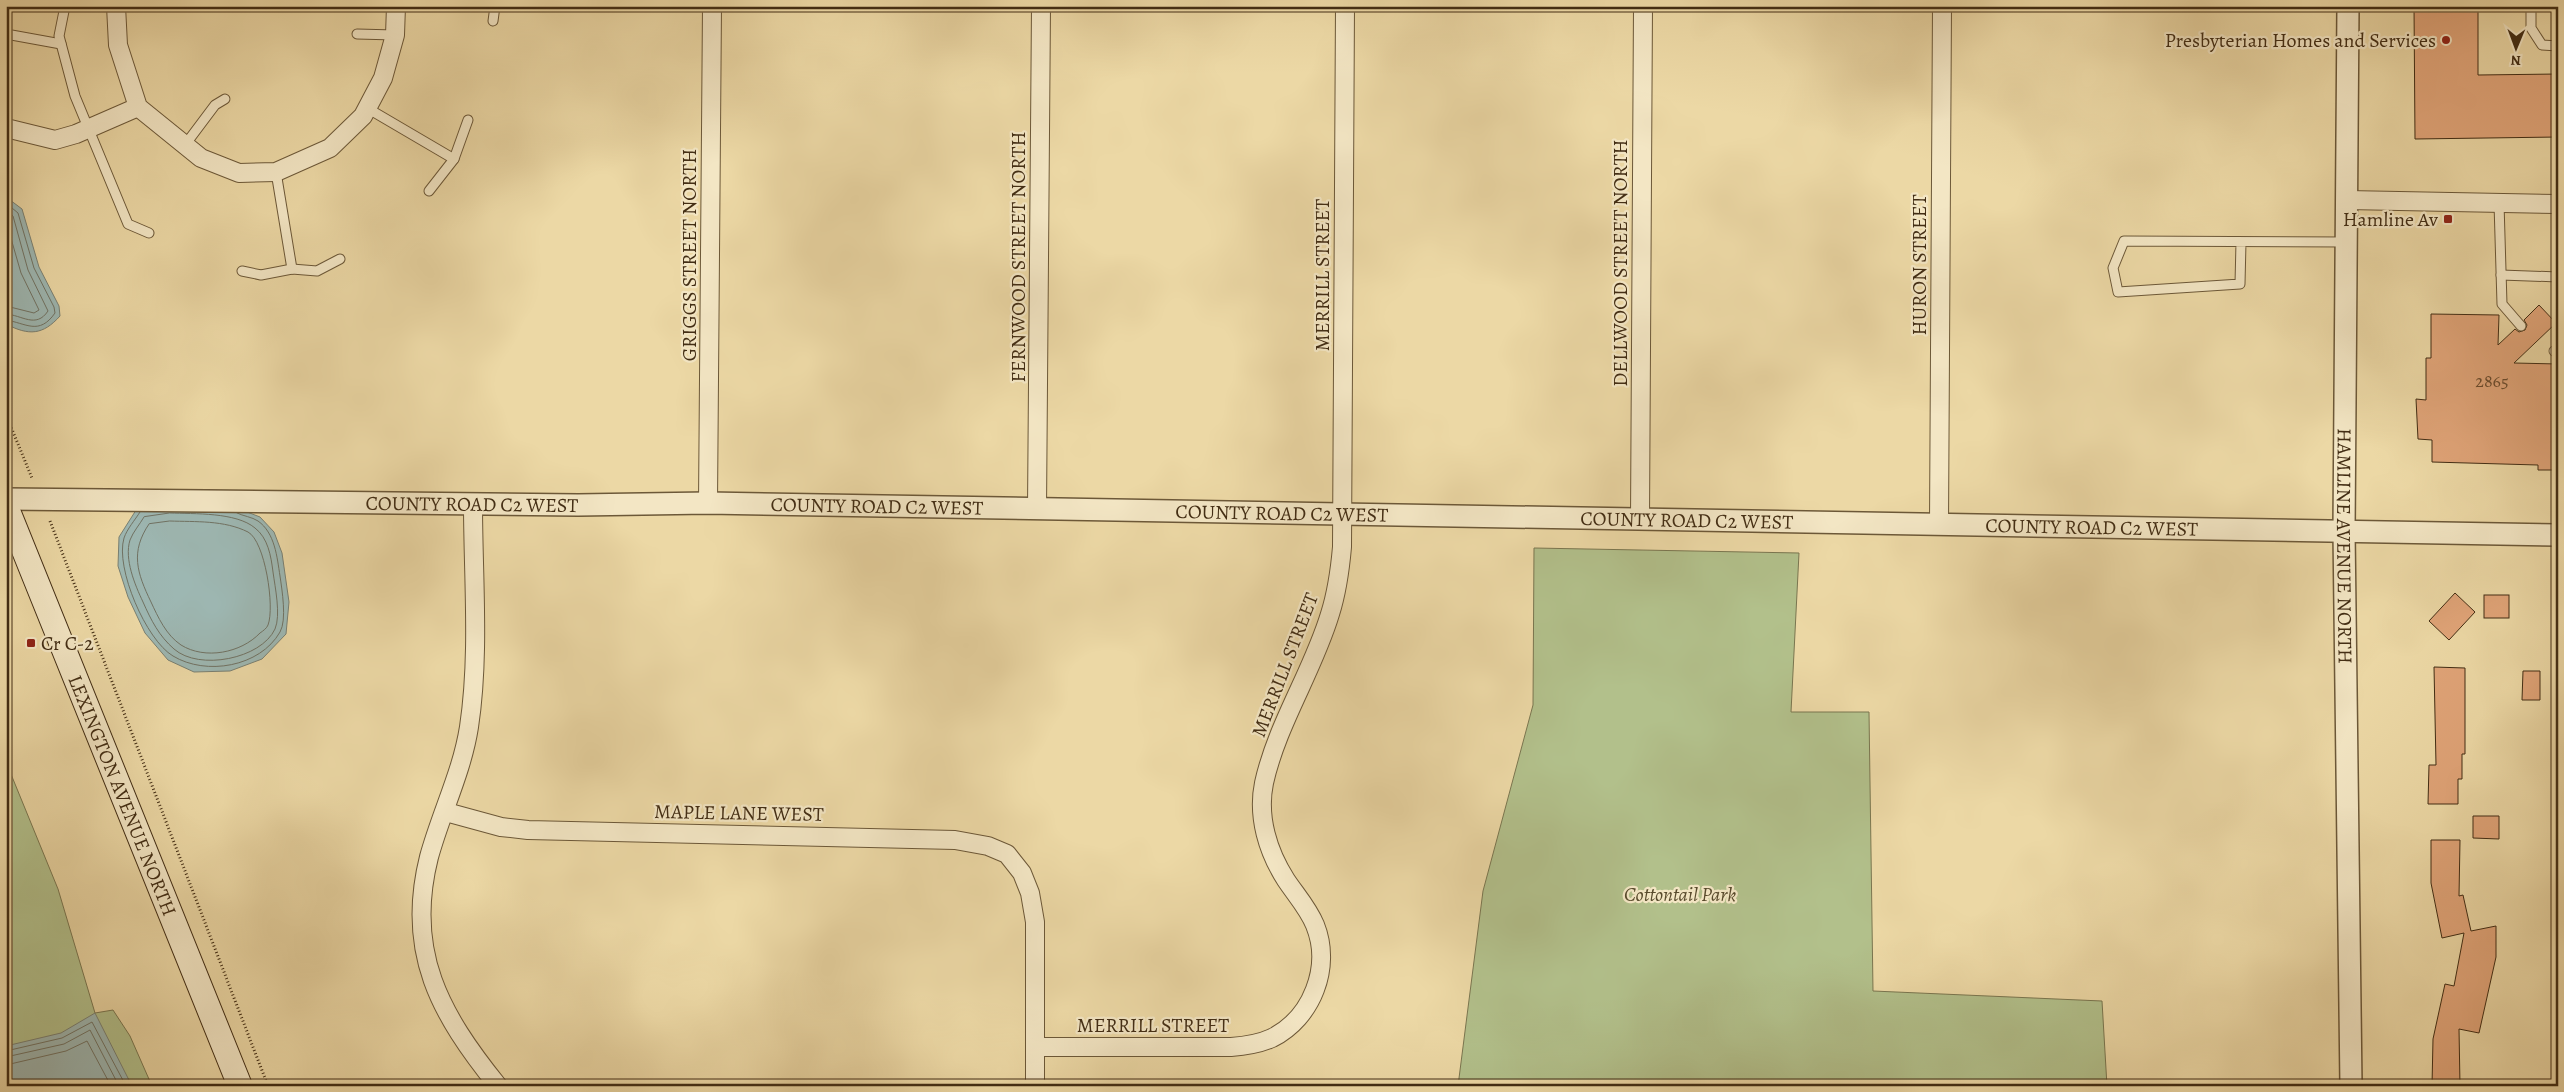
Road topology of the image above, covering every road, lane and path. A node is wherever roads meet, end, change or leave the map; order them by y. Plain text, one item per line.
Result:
1 (65, 6) edge
2 (116, 6) edge
3 (396, 6) edge
4 (495, 6) edge
5 (712, 6) edge
6 (1041, 6) edge
7 (1345, 6) edge
8 (1643, 6) edge
9 (1942, 6) edge
10 (2348, 6) edge
11 (2531, 6) edge
12 (493, 21) dead end
13 (6, 34) edge
14 (357, 34) dead end
15 (395, 35) junction
16 (61, 44) junction
17 (2558, 46) edge
18 (225, 99) dead end
19 (138, 106) junction
20 (367, 108) junction
21 (468, 120) dead end
22 (6, 128) edge
23 (88, 128) junction
24 (185, 146) junction
25 (454, 158) junction
26 (276, 172) junction
27 (429, 191) dead end
28 (2347, 200) junction
29 (2499, 203) junction
30 (2558, 204) edge
31 (149, 233) dead end
32 (2241, 242) junction
33 (2346, 242) junction
34 (340, 259) dead end
35 (292, 269) junction
36 (242, 271) dead end
37 (2502, 275) junction
38 (2558, 277) edge
39 (2522, 326) dead end
40 (6, 415) edge
41 (6, 499) edge
42 (41, 499) junction
43 (708, 503) junction
44 (473, 504) junction
45 (6, 506) edge
46 (1038, 509) junction
47 (1343, 514) junction
48 (1640, 519) junction
49 (1939, 524) junction
50 (2344, 531) junction
51 (2558, 535) edge
52 (446, 812) junction
53 (1035, 1047) junction
54 (240, 1086) edge
55 (268, 1086) edge
56 (498, 1086) edge
57 (1035, 1086) edge
58 (2352, 1086) edge

1 - 16 lane
2 - 19 street
3 - 15 street
4 - 12 lane
5 - 43 street, GRIGGS STREET NORTH
6 - 46 street, FERNWOOD STREET NORTH
7 - 47 street, MERRILL STREET
8 - 48 street, DELLWOOD STREET NORTH
9 - 49 street, HURON STREET
10 - 28 street, HAMLINE AVENUE NORTH
11 - 17 lane
13 - 16 lane
14 - 15 lane
15 - 20 street
16 - 23 lane
18 - 24 lane
19 - 23 street
19 - 24 street
20 - 25 lane
20 - 26 street
21 - 25 lane
22 - 23 street
23 - 31 lane
24 - 26 street
25 - 27 lane
26 - 35 lane
28 - 29 street
28 - 33 street, HAMLINE AVENUE NORTH
29 - 30 street
29 - 37 lane
32 - 32 lane
32 - 33 lane
33 - 50 street, HAMLINE AVENUE NORTH
34 - 35 lane
35 - 36 lane
37 - 38 lane
37 - 39 lane
40 - 42 path
41 - 42 street, COUNTY ROAD C2 WEST
42 - 44 street, COUNTY ROAD C2 WEST
42 - 55 path
43 - 44 street, COUNTY ROAD C2 WEST
43 - 46 street, COUNTY ROAD C2 WEST
44 - 52 street
45 - 54 main road, LEXINGTON AVENUE NORTH
46 - 47 street, COUNTY ROAD C2 WEST
47 - 48 street, COUNTY ROAD C2 WEST
47 - 53 street, MERRILL STREET
48 - 49 street, COUNTY ROAD C2 WEST
49 - 50 street, COUNTY ROAD C2 WEST
50 - 51 street, COUNTY ROAD C2 WEST
50 - 58 street, HAMLINE AVENUE NORTH
52 - 53 street, MAPLE LANE WEST
52 - 56 street
53 - 57 street

